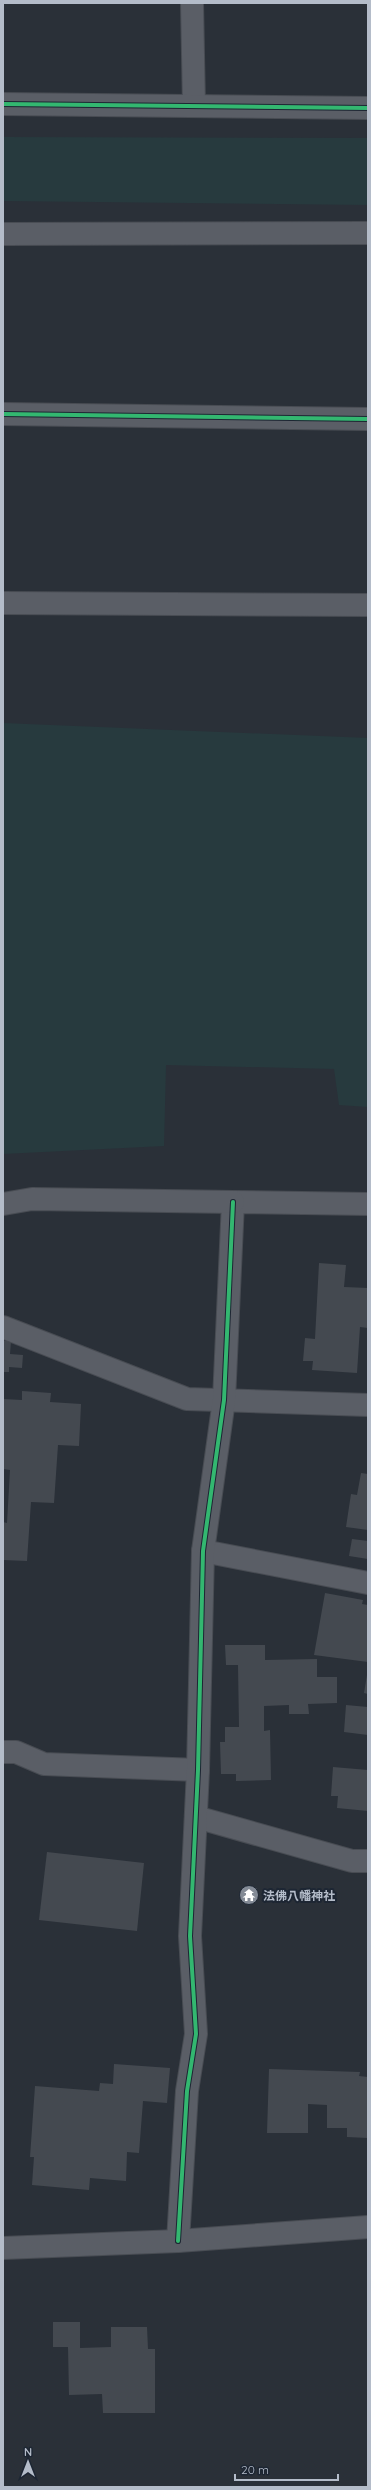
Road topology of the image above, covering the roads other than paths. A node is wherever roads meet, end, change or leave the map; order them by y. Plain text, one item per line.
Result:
1 (192, 3) edge
2 (3, 104) edge
3 (194, 106) junction
4 (368, 108) edge
5 (368, 233) edge
6 (3, 234) edge
7 (3, 414) edge
8 (368, 419) edge
9 (3, 603) edge
10 (368, 606) edge
11 (233, 1202) junction
12 (3, 1204) edge
13 (368, 1204) edge
14 (3, 1327) edge
15 (224, 1400) junction
16 (368, 1404) edge
17 (203, 1551) junction
18 (368, 1583) edge
19 (3, 1752) edge
20 (198, 1770) junction
21 (196, 1817) junction
22 (368, 1861) edge
23 (368, 2227) edge
24 (178, 2241) junction
25 (3, 2248) edge

1 - 3 street
2 - 3 street
3 - 4 street
5 - 6 street
7 - 8 street
9 - 10 street
11 - 12 street
11 - 13 street
11 - 15 street
14 - 15 street
15 - 16 street
15 - 17 street
17 - 18 street
17 - 20 street
19 - 20 street
20 - 21 street
21 - 22 street
21 - 24 street
23 - 24 street
24 - 25 street

